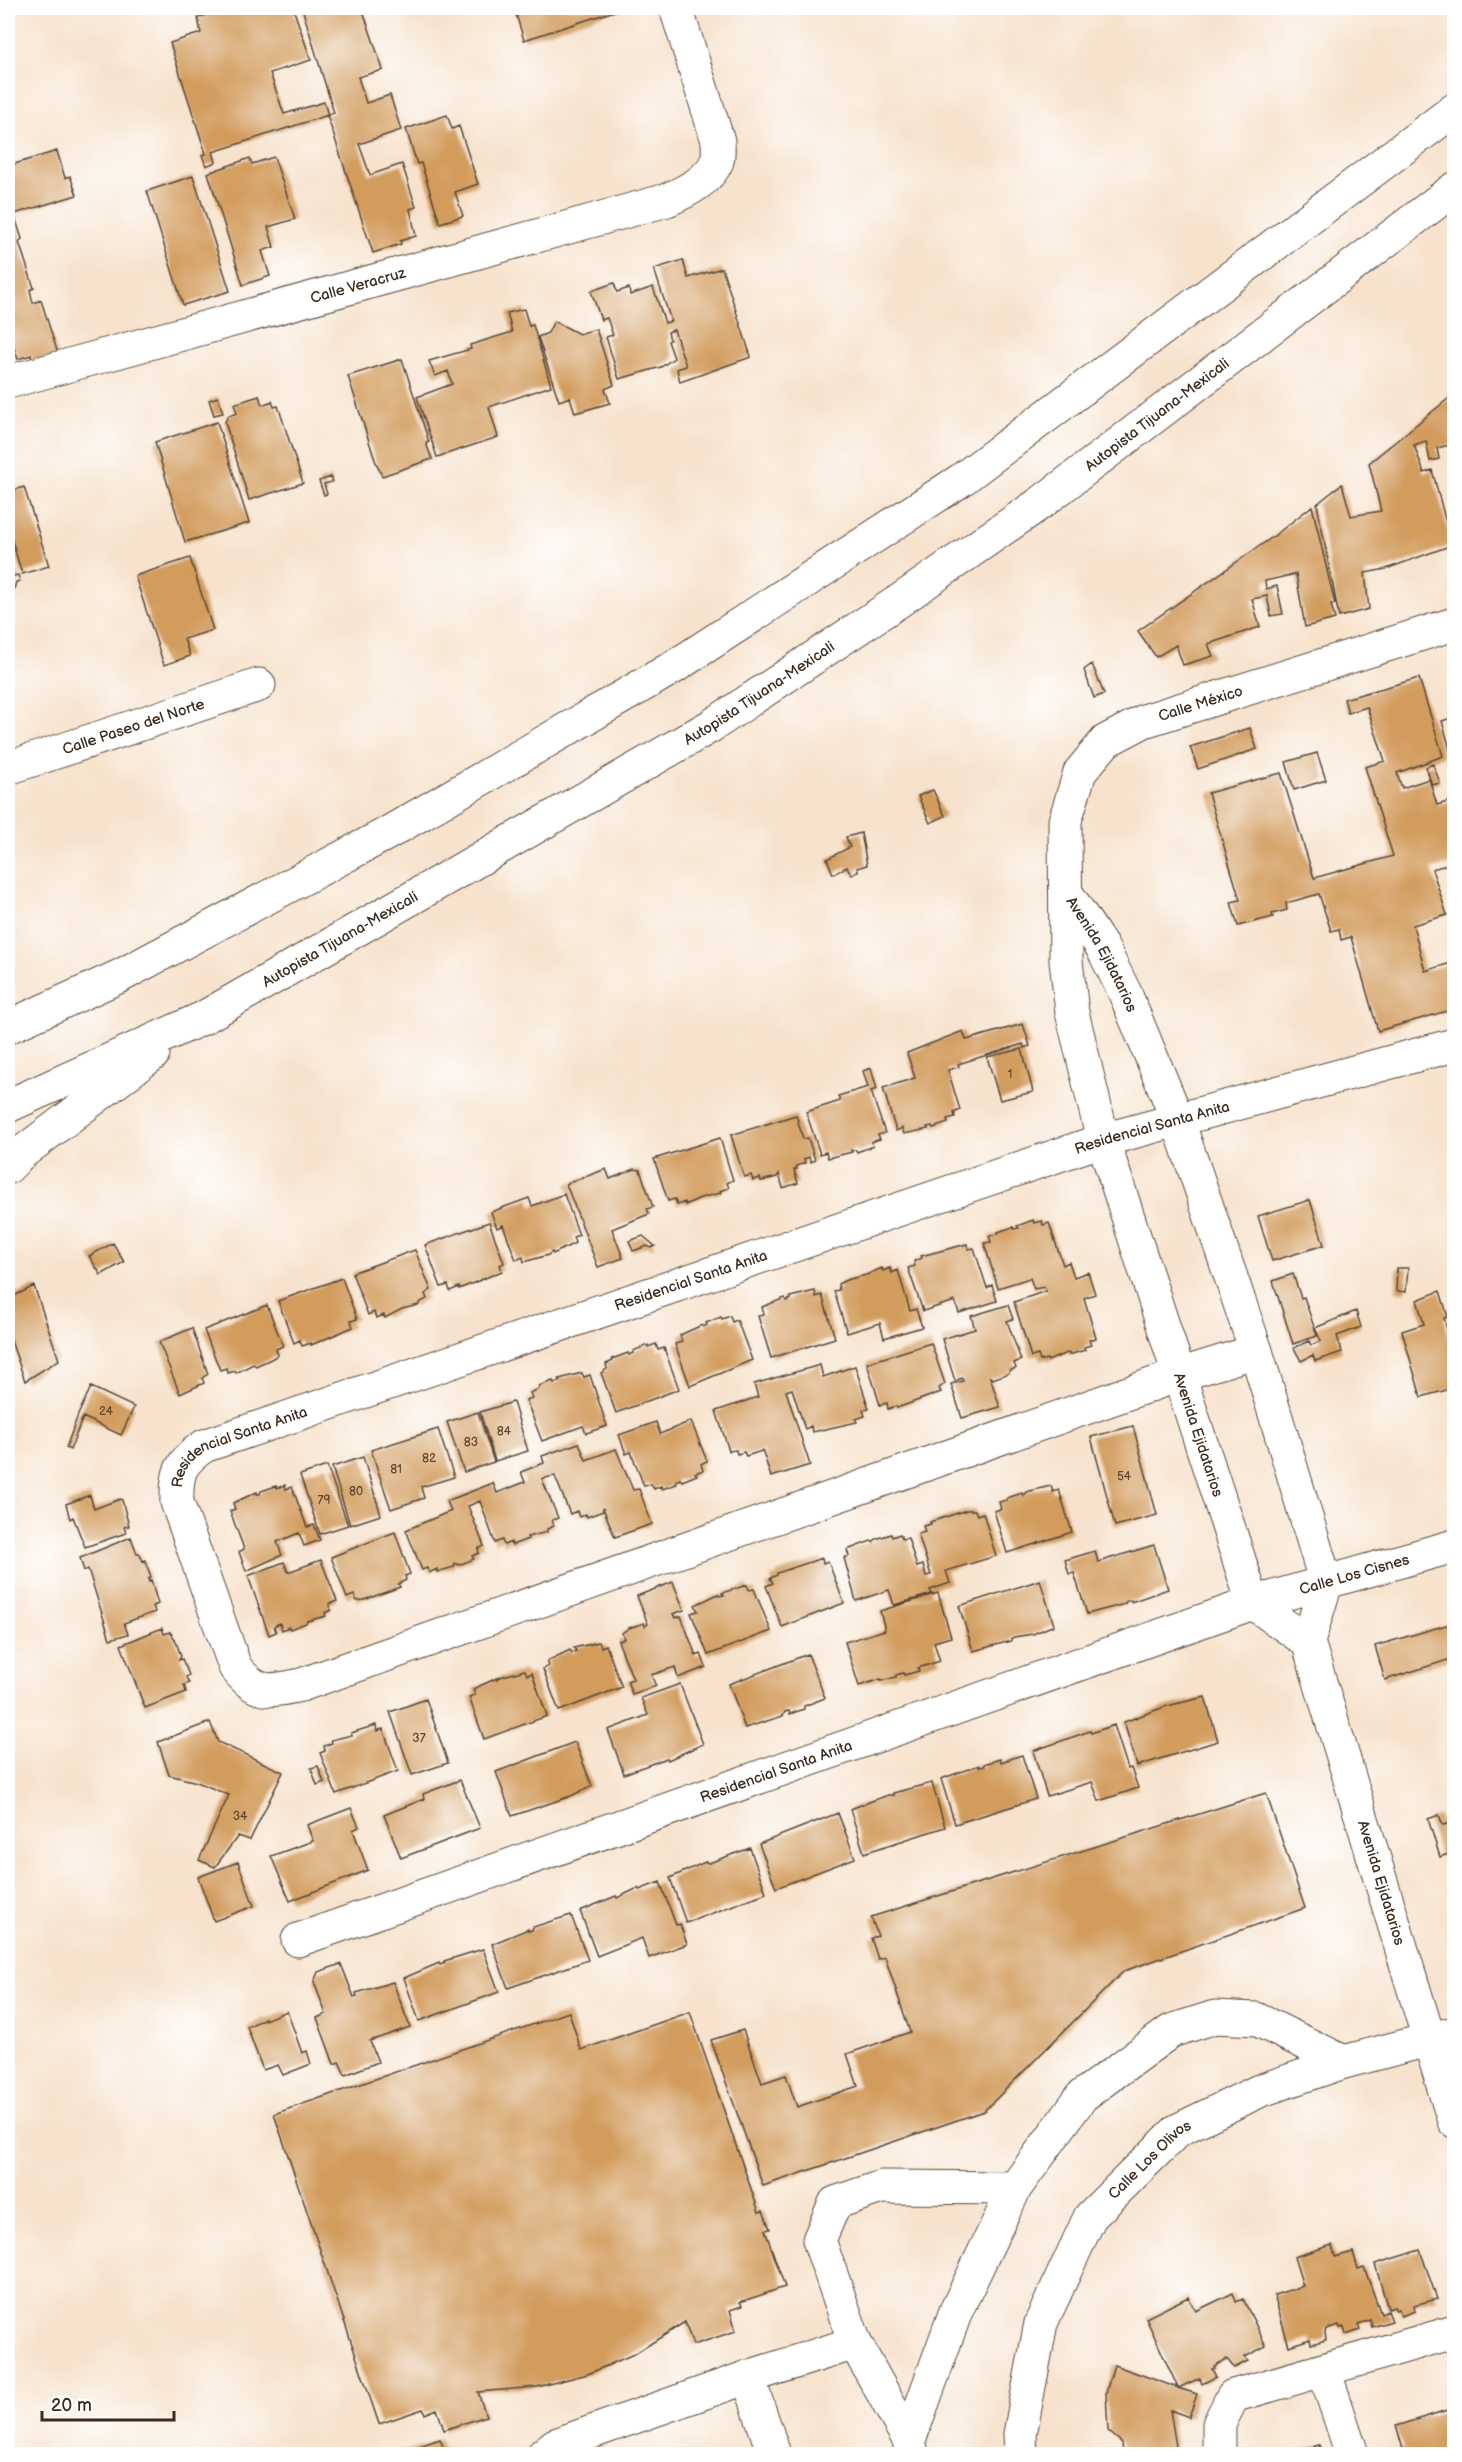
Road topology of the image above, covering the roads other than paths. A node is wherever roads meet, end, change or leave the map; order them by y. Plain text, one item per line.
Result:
1 (676, 8) edge
2 (1455, 110) edge
3 (1455, 189) edge
4 (8, 382) edge
5 (1455, 624) edge
6 (259, 685) dead end
7 (8, 768) edge
8 (1067, 894) junction
9 (203, 1017) junction
10 (8, 1027) edge
11 (1455, 1045) edge
12 (8, 1106) edge
13 (1178, 1121) junction
14 (1103, 1140) junction
15 (8, 1167) edge
16 (1256, 1351) junction
17 (1179, 1375) junction
18 (1455, 1546) edge
19 (1326, 1583) junction
20 (1253, 1603) junction
21 (1308, 1642) junction
22 (298, 1940) dead end
23 (1442, 2037) edge
24 (1344, 2062) junction
25 (1455, 2121) edge
26 (1015, 2188) junction
27 (1455, 2332) edge
28 (855, 2343) junction
29 (1324, 2370) junction
30 (748, 2377) junction
31 (910, 2447) edge
32 (544, 2454) edge
33 (774, 2454) edge
34 (1021, 2454) edge
35 (1219, 2454) edge
36 (1352, 2454) edge

1 - 4 main road, Calle Veracruz
2 - 10 main road
3 - 9 main road, Autopista Tijuana-Mexicali
5 - 8 main road, Calle México
6 - 7 main road, Calle Paseo del Norte
8 - 13 main road, Avenida Ejidatarios
8 - 14 main road, Avenida Ejidatarios
9 - 12 main road, Autopista Tijuana-Mexicali
9 - 15 main road
11 - 13 main road, Residencial Santa Anita
13 - 14 main road, Residencial Santa Anita
13 - 16 main road, Avenida Ejidatarios
14 - 17 main road, Avenida Ejidatarios
14 - 17 main road, Residencial Santa Anita
16 - 17 main road, Residencial Santa Anita
16 - 19 main road, Avenida Ejidatarios
17 - 20 main road, Avenida Ejidatarios
18 - 19 main road, Calle Los Cisnes
19 - 20 main road, Calle Los Cisnes
19 - 21 main road
20 - 21 main road
20 - 22 main road, Residencial Santa Anita
21 - 23 main road, Avenida Ejidatarios
23 - 24 main road, Calle Los Olivos
23 - 25 main road, Avenida Ejidatarios
24 - 26 main road
24 - 34 main road, Calle Los Olivos
26 - 28 main road
26 - 31 main road
27 - 29 main road
28 - 30 main road
28 - 31 main road
29 - 35 main road
29 - 36 main road
30 - 32 main road
30 - 33 main road

